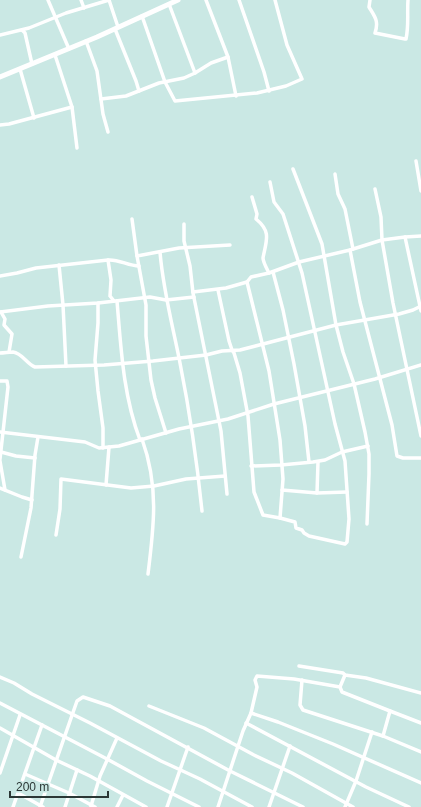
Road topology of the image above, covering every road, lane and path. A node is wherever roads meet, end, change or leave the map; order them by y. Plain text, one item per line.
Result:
1 (48, 0) edge
2 (81, 0) edge
3 (109, 0) edge
4 (176, 0) edge
5 (206, 0) edge
6 (239, 0) edge
7 (275, 0) edge
8 (370, 0) edge
9 (408, 0) edge
10 (168, 4) junction
11 (84, 8) junction
12 (142, 16) junction
13 (55, 17) junction
14 (117, 28) junction
15 (24, 31) junction
16 (0, 35) edge
17 (86, 41) junction
18 (69, 49) junction
19 (55, 55) junction
20 (228, 57) junction
21 (32, 64) junction
22 (20, 69) junction
23 (195, 73) junction
24 (0, 77) edge
25 (165, 82) junction
26 (268, 90) junction
27 (139, 91) junction
28 (236, 96) junction
29 (101, 99) junction
30 (72, 107) junction
31 (34, 118) junction
32 (0, 125) edge
33 (108, 132) dead end
34 (77, 148) dead end
35 (416, 161) dead end
36 (293, 169) dead end
37 (335, 174) dead end
38 (270, 182) dead end
39 (375, 189) dead end
40 (421, 191) edge
41 (252, 198) dead end
42 (132, 219) dead end
43 (184, 224) dead end
44 (421, 236) edge
45 (405, 237) junction
46 (382, 240) junction
47 (230, 245) dead end
48 (186, 248) junction
49 (351, 250) junction
50 (160, 252) junction
51 (137, 256) junction
52 (324, 256) junction
53 (108, 260) junction
54 (299, 262) junction
55 (59, 265) junction
56 (139, 266) junction
57 (271, 272) junction
58 (0, 276) edge
59 (247, 282) junction
60 (218, 290) junction
61 (193, 292) junction
62 (110, 296) junction
63 (194, 297) junction
64 (144, 298) junction
65 (166, 300) junction
66 (115, 301) junction
67 (100, 303) junction
68 (63, 305) junction
69 (421, 308) edge
70 (0, 312) edge
71 (395, 315) junction
72 (365, 320) junction
73 (336, 325) junction
74 (315, 331) junction
75 (288, 337) junction
76 (262, 344) junction
77 (232, 350) junction
78 (9, 352) junction
79 (0, 353) edge
80 (206, 355) junction
81 (179, 357) junction
82 (149, 361) junction
83 (122, 363) junction
84 (96, 365) junction
85 (421, 365) edge
86 (66, 366) junction
87 (407, 370) junction
88 (380, 378) junction
89 (0, 381) edge
90 (354, 384) junction
91 (328, 390) junction
92 (299, 397) junction
93 (274, 404) junction
94 (248, 412) junction
95 (219, 420) junction
96 (191, 426) junction
97 (1, 432) edge
98 (166, 432) junction
99 (421, 436) edge
100 (38, 437) junction
101 (141, 440) junction
102 (368, 446) junction
103 (109, 447) junction
104 (103, 448) junction
105 (1, 452) edge
106 (342, 452) junction
107 (35, 458) junction
108 (421, 458) edge
109 (0, 460) edge
110 (309, 462) junction
111 (318, 462) junction
112 (281, 465) junction
113 (251, 466) junction
114 (225, 476) junction
115 (199, 478) junction
116 (106, 485) junction
117 (154, 486) junction
118 (0, 488) edge
119 (5, 490) junction
120 (282, 490) junction
121 (347, 492) junction
122 (317, 493) junction
123 (227, 494) dead end
124 (32, 500) junction
125 (202, 511) dead end
126 (280, 518) junction
127 (367, 524) dead end
128 (56, 535) dead end
129 (21, 557) dead end
130 (148, 574) dead end
131 (299, 666) dead end
132 (345, 675) junction
133 (0, 677) edge
134 (302, 680) junction
135 (340, 687) junction
136 (421, 694) edge
137 (0, 703) edge
138 (149, 706) dead end
139 (390, 711) junction
140 (251, 713) junction
141 (20, 714) junction
142 (72, 714) junction
143 (421, 722) edge
144 (246, 724) junction
145 (42, 725) junction
146 (0, 728) edge
147 (372, 732) junction
148 (12, 735) junction
149 (383, 736) junction
150 (65, 737) junction
151 (117, 738) junction
152 (238, 746) junction
153 (290, 746) junction
154 (188, 747) junction
155 (33, 748) junction
156 (421, 752) edge
157 (364, 756) junction
158 (0, 758) edge
159 (107, 758) junction
160 (5, 760) junction
161 (56, 760) junction
162 (282, 768) junction
163 (77, 770) junction
164 (180, 770) junction
165 (230, 771) junction
166 (0, 773) edge
167 (25, 774) junction
168 (99, 781) junction
169 (356, 781) junction
170 (421, 783) edge
171 (47, 784) junction
172 (223, 792) junction
173 (274, 792) junction
174 (18, 793) junction
175 (69, 793) junction
176 (172, 794) junction
177 (123, 795) junction
178 (346, 805) edge
179 (92, 806) edge
180 (13, 807) edge
181 (41, 807) edge
182 (65, 807) edge
183 (118, 807) edge
184 (146, 807) edge
185 (167, 807) edge
186 (199, 807) edge
187 (218, 807) edge
188 (252, 807) edge
189 (269, 807) edge
190 (303, 807) edge
191 (353, 807) edge
192 (409, 807) edge

1 - 13 street
2 - 11 street
3 - 11 street
3 - 14 street
4 - 10 street
5 - 20 street
6 - 26 street
7 - 26 street
8 - 9 street
10 - 12 street
10 - 23 street
11 - 13 street
12 - 14 street
12 - 25 street
13 - 15 street
13 - 18 street
14 - 17 street
14 - 27 street
15 - 16 street
15 - 21 street
17 - 18 street
17 - 29 street
18 - 19 street
19 - 21 street
19 - 30 street
20 - 23 street
20 - 28 street
21 - 22 street
22 - 24 street
22 - 31 street
23 - 25 street
25 - 27 street
25 - 28 street
26 - 28 street
27 - 29 street
29 - 33 street
30 - 31 street
30 - 34 street
31 - 32 street
35 - 40 street
36 - 52 street
37 - 49 street
38 - 54 street
39 - 46 street
41 - 57 street
42 - 51 street
43 - 48 street
44 - 45 street
45 - 46 street
45 - 69 street
46 - 49 street
46 - 71 street
47 - 48 street
48 - 50 street
48 - 61 street
49 - 52 street
49 - 72 street
50 - 51 street
50 - 65 street
51 - 56 street
52 - 54 street
52 - 73 street
53 - 55 street
53 - 56 street
53 - 62 street
54 - 57 street
54 - 74 street
55 - 58 street
55 - 68 street
56 - 64 street
57 - 59 street
57 - 75 street
59 - 60 street
59 - 76 street
60 - 61 street
60 - 77 street
61 - 63 street
62 - 66 street
62 - 67 street
63 - 65 street
63 - 80 street
64 - 65 street
64 - 66 street
64 - 82 street
65 - 81 street
66 - 67 street
66 - 83 street
67 - 68 street
67 - 84 street
68 - 70 street
68 - 86 street
69 - 71 street
70 - 78 street
71 - 72 street
71 - 87 street
72 - 73 street
72 - 88 street
73 - 74 street
73 - 90 street
74 - 75 street
74 - 91 street
75 - 76 street
75 - 92 street
76 - 77 street
76 - 93 street
77 - 80 street
77 - 94 street
78 - 79 street
78 - 86 street
80 - 81 street
80 - 95 street
81 - 82 street
81 - 96 street
82 - 83 street
82 - 98 street
83 - 84 street
83 - 101 street
84 - 86 street
84 - 104 street
85 - 87 street
87 - 88 street
87 - 99 street
88 - 90 street
88 - 108 street
89 - 97 street
90 - 91 street
90 - 102 street
91 - 92 street
91 - 106 street
92 - 93 street
92 - 110 street
93 - 94 street
93 - 112 street
94 - 95 street
94 - 113 street
95 - 96 street
95 - 114 street
96 - 98 street
96 - 115 street
97 - 100 street
97 - 105 street
98 - 101 street
100 - 104 street
100 - 107 street
101 - 103 street
101 - 117 street
102 - 106 street
102 - 127 street
103 - 104 street
103 - 116 street
105 - 107 street
105 - 109 street
106 - 111 street
106 - 121 street
107 - 124 street
109 - 119 street
110 - 111 street
110 - 112 street
111 - 122 street
112 - 113 street
112 - 120 street
113 - 126 street
114 - 115 street
114 - 123 street
115 - 117 street
115 - 125 street
116 - 117 street
116 - 128 street
117 - 130 street
118 - 119 street
119 - 124 street
120 - 122 street
120 - 126 street
121 - 122 street
121 - 126 street
124 - 129 street
131 - 132 street
132 - 135 street
132 - 136 street
133 - 142 street
134 - 135 street
134 - 140 street
134 - 147 street
135 - 139 street
137 - 141 street
138 - 152 street
139 - 143 street
139 - 149 street
140 - 144 street
140 - 157 street
141 - 145 street
141 - 148 street
142 - 150 street
142 - 151 street
142 - 154 street
144 - 152 street
144 - 153 street
145 - 150 street
145 - 155 street
146 - 148 street
147 - 149 street
147 - 157 street
148 - 155 street
148 - 160 street
149 - 156 street
150 - 159 street
150 - 161 street
151 - 159 street
151 - 164 street
152 - 162 street
152 - 165 street
153 - 162 street
153 - 169 street
154 - 164 street
154 - 165 street
155 - 161 street
155 - 167 street
157 - 169 street
157 - 170 street
158 - 160 street
159 - 168 street
159 - 176 street
160 - 166 street
161 - 163 street
161 - 171 street
162 - 173 street
162 - 178 street
163 - 168 street
163 - 175 street
164 - 172 street
164 - 176 street
165 - 172 street
165 - 173 street
167 - 171 street
167 - 174 street
168 - 177 street
168 - 179 street
169 - 178 street
169 - 192 street
171 - 175 street
171 - 181 street
172 - 187 street
172 - 188 street
173 - 189 street
173 - 190 street
174 - 180 street
174 - 181 street
175 - 179 street
175 - 182 street
176 - 185 street
176 - 186 street
177 - 183 street
177 - 184 street
178 - 191 street

